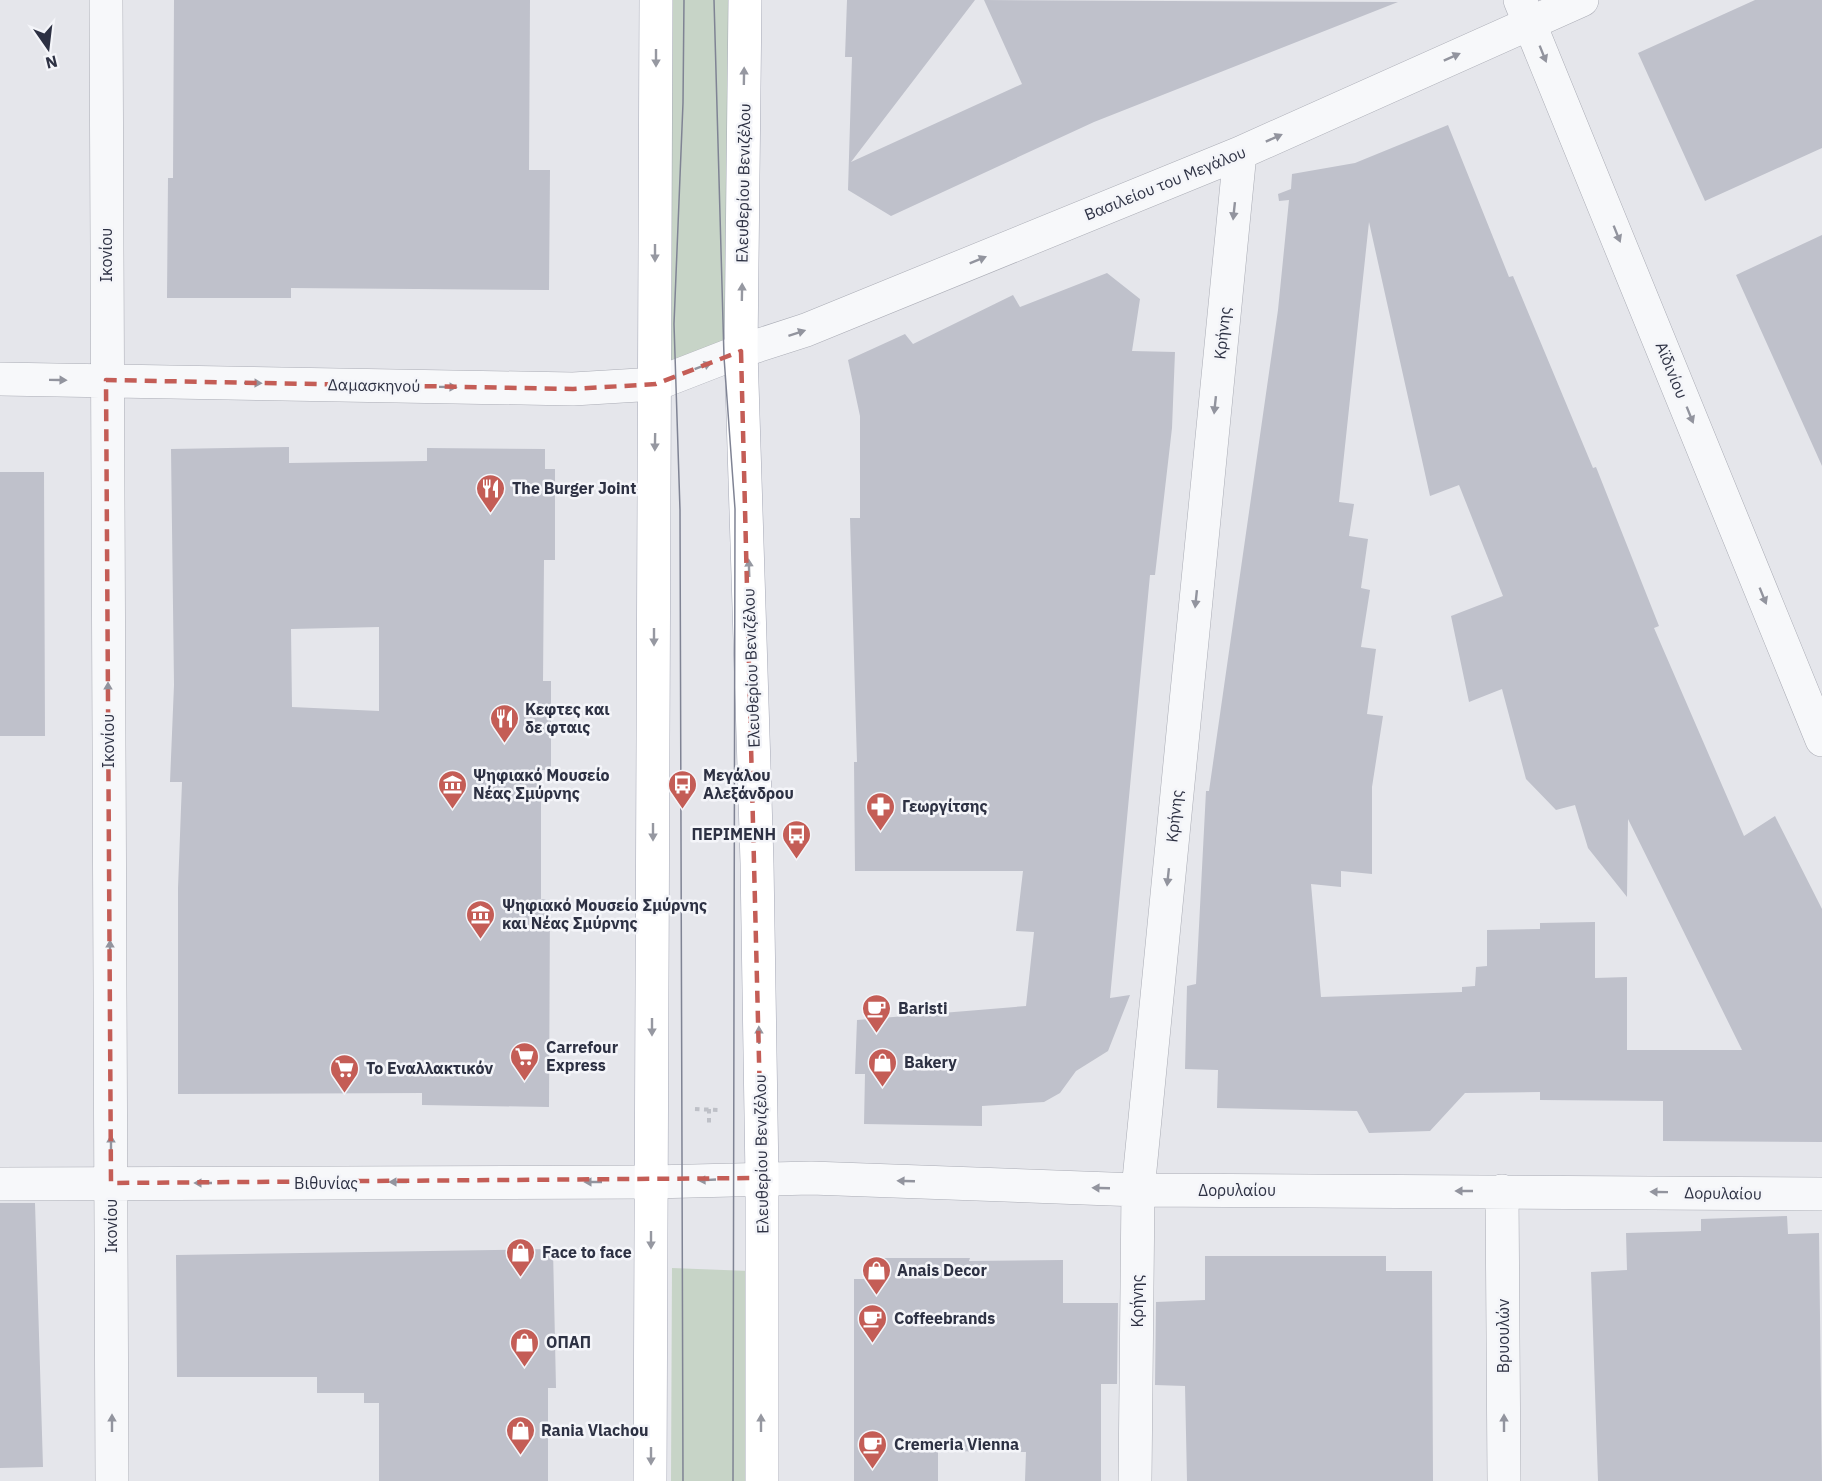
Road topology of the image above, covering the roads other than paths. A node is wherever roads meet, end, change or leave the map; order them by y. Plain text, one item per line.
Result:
1 (106, 0) edge
2 (656, 0) edge
3 (745, 0) edge
4 (1582, 0) edge
5 (1526, 11) edge
6 (1240, 153) junction
7 (741, 351) junction
8 (0, 379) edge
9 (106, 380) junction
10 (656, 384) junction
11 (1822, 740) edge
12 (762, 1178) junction
13 (651, 1182) junction
14 (0, 1184) edge
15 (111, 1184) junction
16 (1138, 1190) junction
17 (1502, 1191) junction
18 (1822, 1194) edge
19 (112, 1481) edge
20 (651, 1481) edge
21 (762, 1481) edge
22 (1136, 1481) edge
23 (1504, 1481) edge

1 - 9 street, Ικονίου
2 -> 10 main road
7 -> 3 main road, Ελευθερίου Βενιζέλου
4 - 5 street, Βασιλείου του Μεγάλου
6 -> 5 street, Βασιλείου του Μεγάλου
5 -> 11 street, Αϊδινίου
7 -> 6 street, Βασιλείου του Μεγάλου
6 -> 16 street, Κρήνης
10 -> 7 street, Δαμασκηνού
12 -> 7 main road, Ελευθερίου Βενιζέλου
8 -> 9 street, Δαμασκηνού
9 -> 10 street, Δαμασκηνού
15 -> 9 street, Ικονίου
10 -> 13 main road
12 -> 13 street, Δορυλαίου
16 -> 12 street, Δορυλαίου
21 -> 12 main road, Ελευθερίου Βενιζέλου
13 -> 15 street, Βιθυνίας
13 -> 20 main road
14 - 15 street, Βιθυνίας
19 -> 15 street, Ικονίου
17 -> 16 street, Δορυλαίου
16 - 22 street, Κρήνης
18 -> 17 street, Δορυλαίου
23 -> 17 street, Βρυουλών

